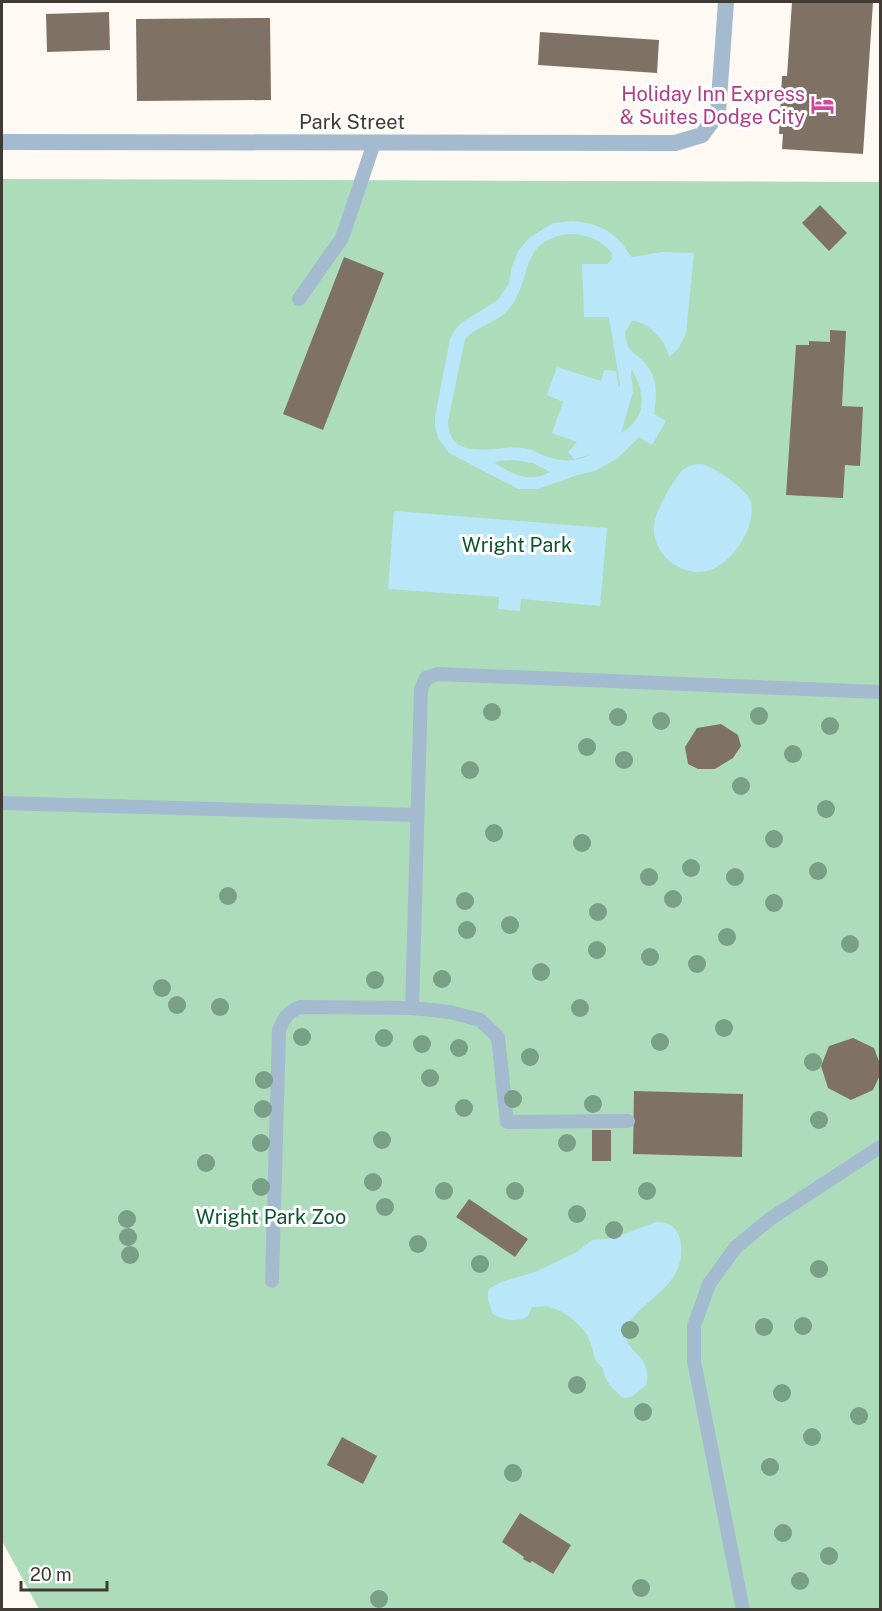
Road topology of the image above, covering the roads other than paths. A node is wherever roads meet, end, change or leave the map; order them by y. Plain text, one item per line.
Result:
1 (726, 2) edge
2 (2, 142) edge
3 (374, 142) junction
4 (299, 299) dead end
5 (880, 692) edge
6 (2, 803) edge
7 (417, 815) junction
8 (412, 1008) junction
9 (628, 1121) dead end
10 (880, 1147) edge
11 (272, 1281) dead end
12 (743, 1610) edge

1 - 3 street, Park Street
2 - 3 street, Park Street
3 - 4 lane
5 - 7 lane
6 - 7 lane
7 - 8 lane
8 - 9 lane
8 - 11 lane
10 - 12 lane

